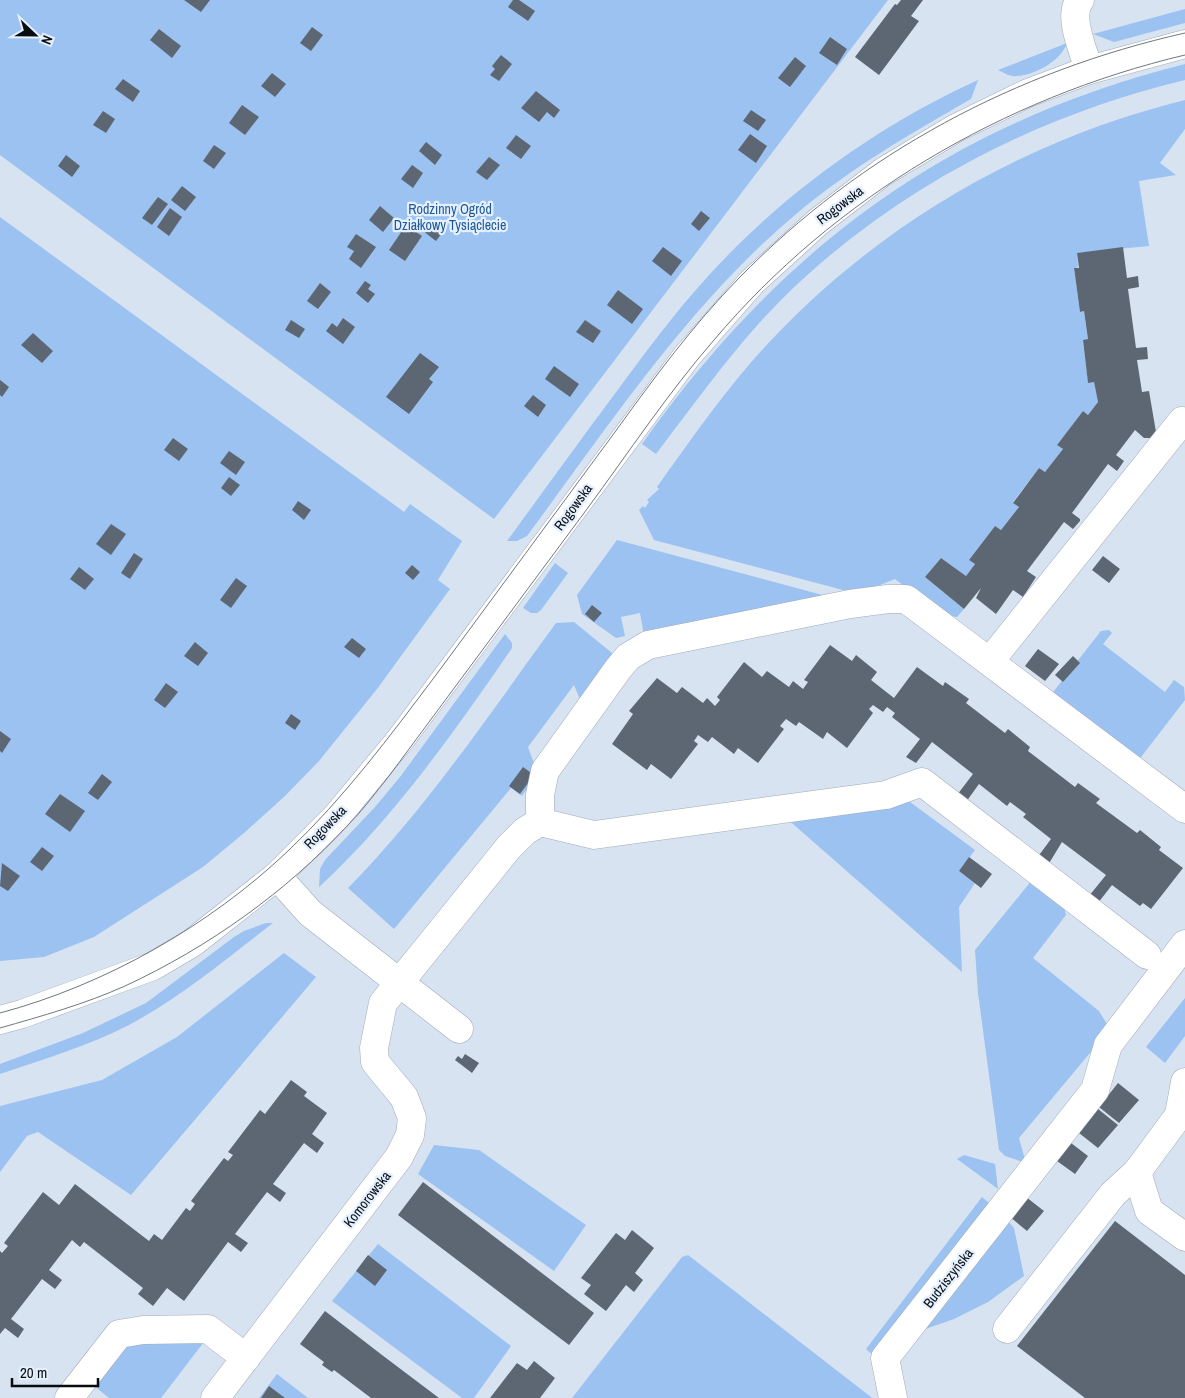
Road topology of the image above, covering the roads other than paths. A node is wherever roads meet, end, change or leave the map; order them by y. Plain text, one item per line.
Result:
1 (1080, 0) edge
2 (1185, 44) edge
3 (1089, 70) junction
4 (1182, 421) dead end
5 (990, 661) junction
6 (1185, 809) edge
7 (540, 822) junction
8 (277, 876) junction
9 (1185, 944) edge
10 (1147, 955) dead end
11 (401, 982) junction
12 (0, 1020) edge
13 (459, 1029) dead end
14 (1185, 1082) edge
15 (1137, 1172) junction
16 (1185, 1237) edge
17 (1007, 1329) dead end
18 (246, 1358) junction
19 (69, 1398) edge
20 (215, 1398) edge
21 (893, 1398) edge

1 - 3 street
2 - 3 street, Rogowska
3 - 8 street, Rogowska
4 - 5 street
5 - 6 street
5 - 7 street
7 - 10 street
7 - 11 street, Komorowska
8 - 11 street
8 - 12 street, Rogowska
9 - 21 street, Budziszyńska
11 - 13 street
11 - 18 street, Komorowska
14 - 15 street
15 - 16 street
15 - 17 street
18 - 19 street
18 - 20 street, Komorowska

